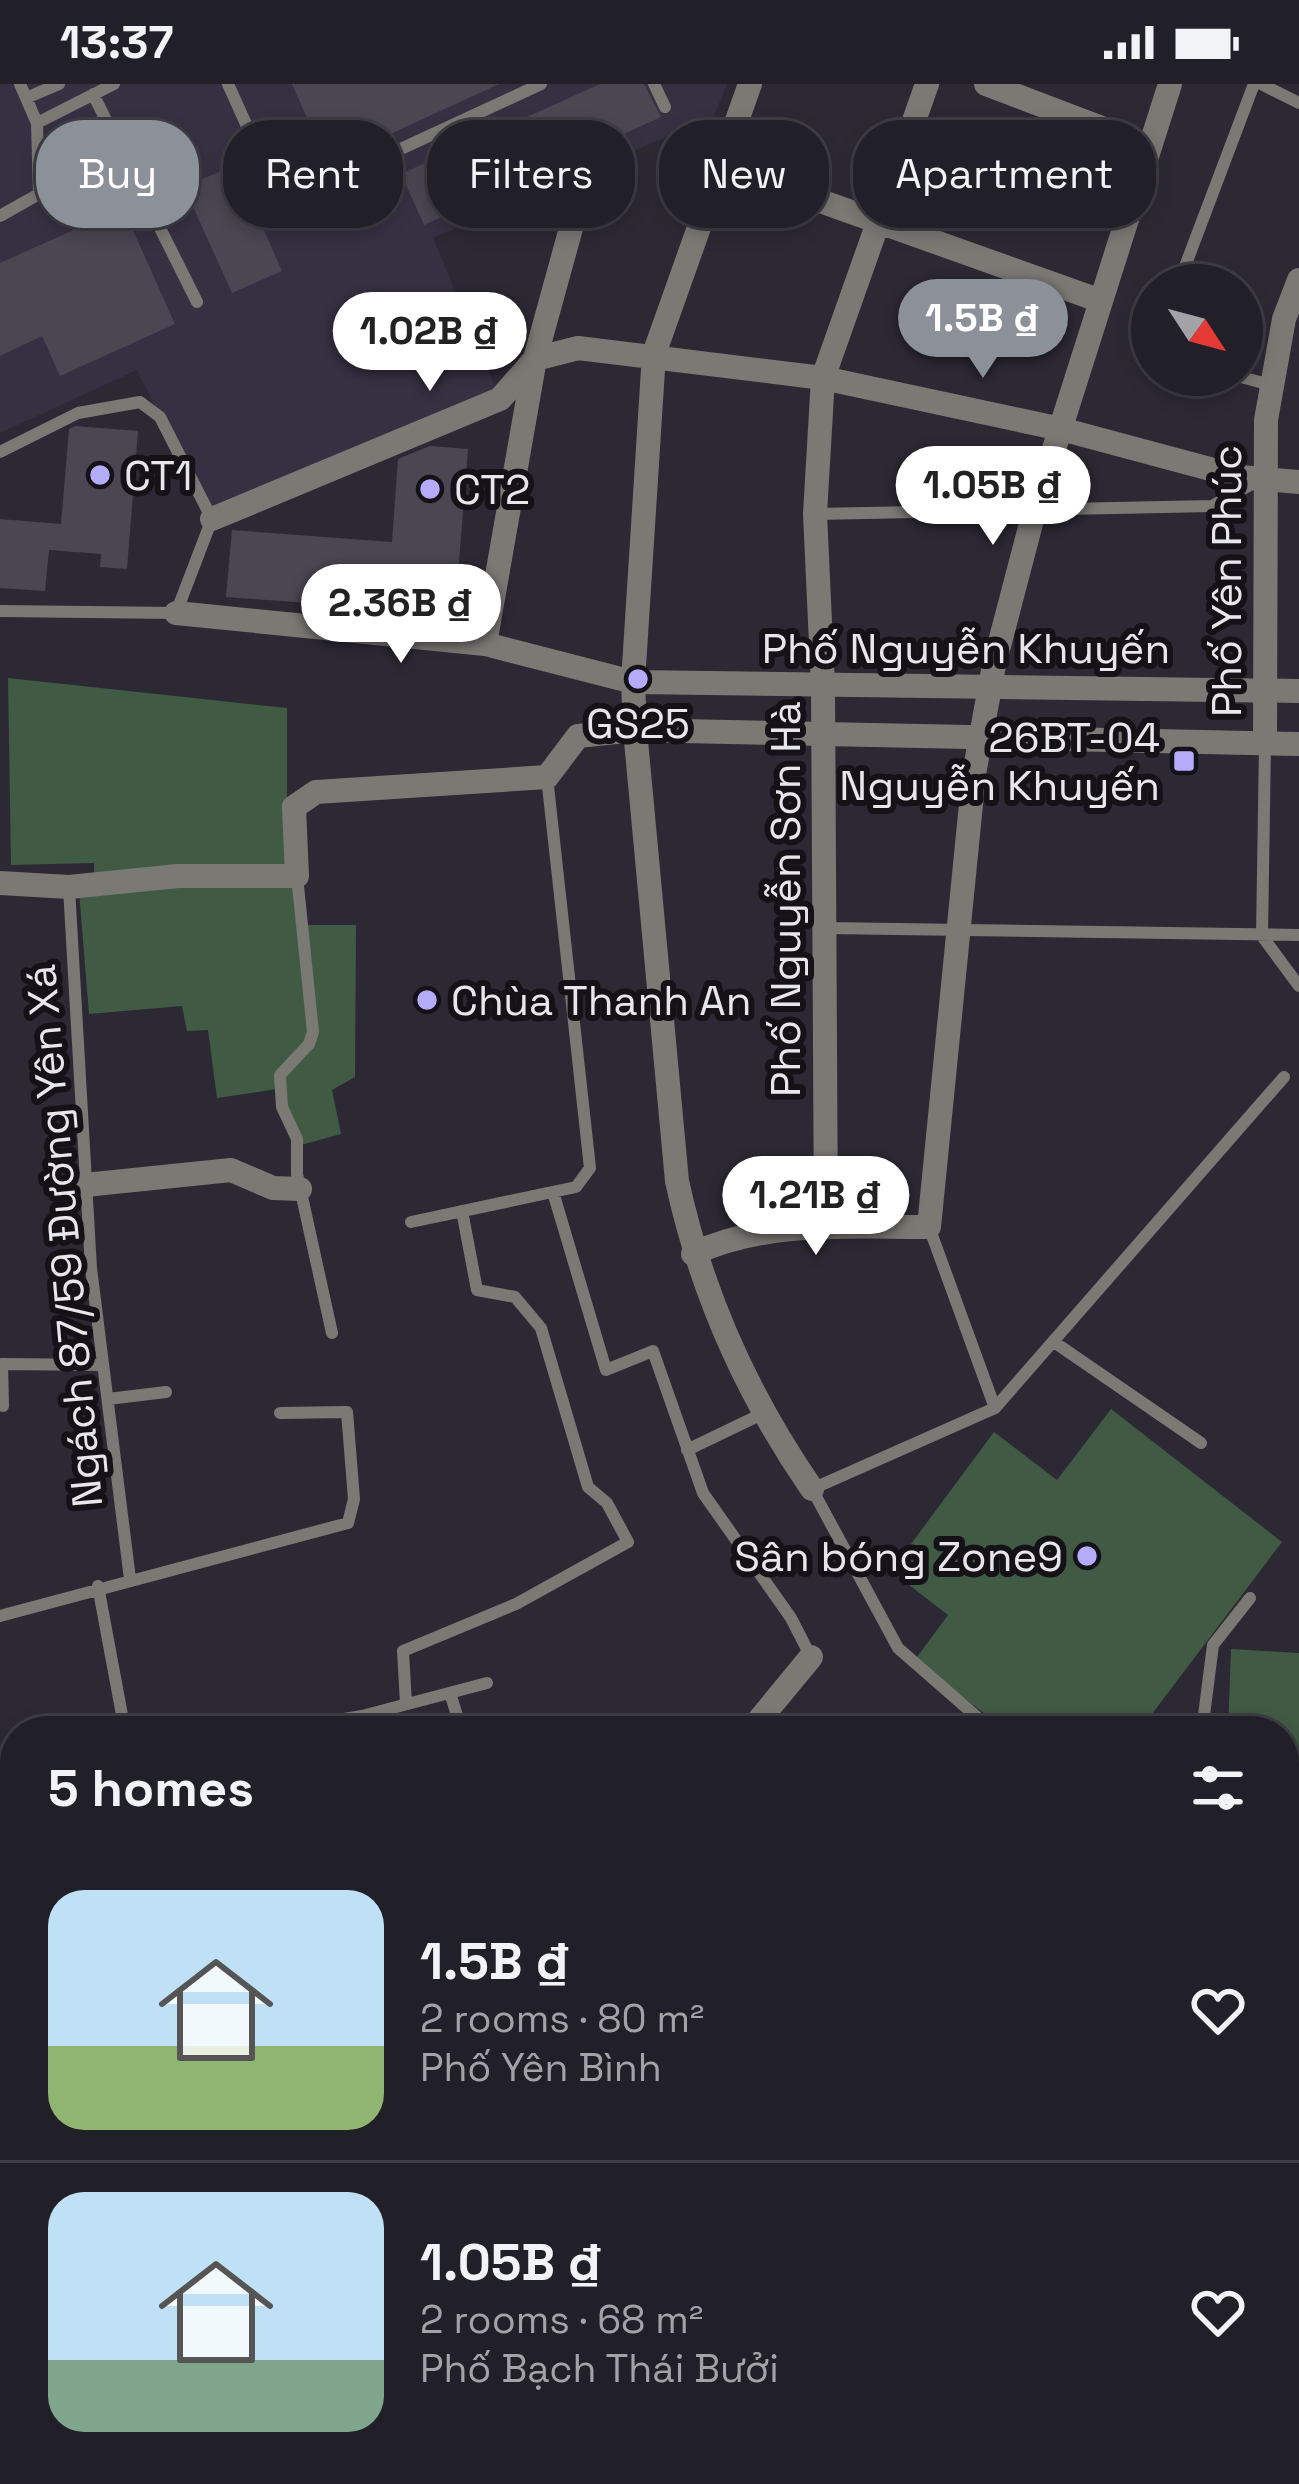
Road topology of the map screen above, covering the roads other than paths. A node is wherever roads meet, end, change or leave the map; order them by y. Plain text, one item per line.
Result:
1 (20, 84) edge
2 (59, 84) edge
3 (114, 84) edge
4 (227, 84) edge
5 (542, 84) edge
6 (654, 84) edge
7 (750, 84) edge
8 (927, 84) edge
9 (986, 84) edge
10 (1170, 84) edge
11 (1258, 84) edge
12 (93, 94) junction
13 (26, 98) junction
14 (1299, 103) edge
15 (665, 107) dead end
16 (43, 120) edge
17 (736, 120) edge
18 (915, 120) edge
19 (1081, 120) edge
20 (36, 121) edge
21 (1156, 125) edge
22 (36, 196) edge
23 (0, 216) edge
24 (571, 228) edge
25 (697, 228) edge
26 (878, 228) edge
27 (897, 228) edge
28 (1124, 228) edge
29 (1186, 264) edge
30 (1299, 280) edge
31 (1101, 301) junction
32 (196, 302) dead end
33 (1291, 325) edge
34 (654, 354) junction
35 (535, 359) junction
36 (823, 378) junction
37 (1263, 384) edge
38 (1271, 386) junction
39 (1061, 429) junction
40 (0, 452) edge
41 (1262, 478) junction
42 (1299, 482) edge
43 (1034, 512) junction
44 (815, 514) junction
45 (212, 518) junction
46 (0, 611) edge
47 (176, 613) junction
48 (484, 644) junction
49 (633, 682) junction
50 (991, 684) junction
51 (823, 686) junction
52 (1264, 691) junction
53 (1299, 692) edge
54 (635, 730) junction
55 (824, 736) junction
56 (983, 738) junction
57 (1265, 743) junction
58 (1299, 744) edge
59 (547, 777) junction
60 (298, 876) junction
61 (0, 884) edge
62 (69, 886) junction
63 (826, 928) junction
64 (963, 928) junction
65 (1299, 935) edge
66 (1262, 936) junction
67 (1299, 986) edge
68 (1284, 1077) dead end
69 (85, 1185) junction
70 (300, 1189) junction
71 (553, 1192) junction
72 (462, 1211) junction
73 (411, 1222) dead end
74 (826, 1227) junction
75 (929, 1227) junction
76 (693, 1254) junction
77 (332, 1334) dead end
78 (1054, 1342) junction
79 (102, 1365) junction
80 (166, 1392) dead end
81 (108, 1400) junction
82 (3, 1406) dead end
83 (994, 1408) junction
84 (280, 1413) dead end
85 (764, 1413) junction
86 (1201, 1443) dead end
87 (687, 1450) junction
88 (812, 1489) junction
89 (130, 1579) junction
90 (98, 1586) junction
91 (1250, 1598) dead end
92 (0, 1616) edge
93 (811, 1658) joint
94 (488, 1683) dead end
95 (450, 1693) junction
96 (406, 1704) junction
97 (122, 1716) edge
98 (362, 1716) edge
99 (457, 1716) edge
100 (762, 1716) edge
101 (975, 1716) edge
102 (1204, 1716) edge

1 - 13 lane
2 - 13 lane
3 - 12 lane
4 - 5 lane
6 - 15 lane
7 - 17 street
8 - 18 street, Phố Nguyễn Sơn Hà
9 - 19 street
10 - 21 street
11 - 14 lane
11 - 29 lane
12 - 16 lane
12 - 32 lane
13 - 20 lane
22 - 23 lane
24 - 35 street
25 - 34 street
26 - 36 street, Phố Nguyễn Sơn Hà
27 - 31 street
28 - 31 street
30 - 33 street, Phố Yên Phúc
31 - 39 street
33 - 38 street, Phố Yên Phúc
34 - 35 street
34 - 36 street
34 - 49 street
35 - 45 street
35 - 48 street
36 - 39 street
36 - 44 street, Phố Nguyễn Sơn Hà
37 - 38 lane
38 - 41 street, Phố Yên Phúc
39 - 41 street
39 - 43 street
40 - 45 lane
41 - 42 street
41 - 43 lane
41 - 52 street, Phố Yên Phúc
43 - 44 lane
43 - 50 street
44 - 51 street, Phố Nguyễn Sơn Hà
45 - 47 lane
46 - 47 lane
47 - 48 street, Phố Nguyễn Khuyến
48 - 49 street, Phố Nguyễn Khuyến
49 - 51 street, Phố Nguyễn Khuyến
49 - 54 street
50 - 51 street, Phố Nguyễn Khuyến
50 - 52 street, Phố Nguyễn Khuyến
50 - 56 street
51 - 55 street, Phố Nguyễn Sơn Hà
52 - 53 street, Phố Nguyễn Khuyến
52 - 57 street, Phố Yên Phúc
54 - 55 street, Phố Nguyễn Khuyến
54 - 59 street, Phố Nguyễn Khuyến
54 - 76 street
55 - 56 street, Phố Nguyễn Khuyến
55 - 63 street, Phố Nguyễn Sơn Hà
56 - 57 street, Phố Nguyễn Khuyến
56 - 64 street
57 - 58 street, Phố Nguyễn Khuyến
57 - 66 lane
59 - 60 street
59 - 71 lane
60 - 62 street
60 - 70 lane
61 - 62 street
62 - 69 lane, Ngách 87/59 Đường Yên Xá
63 - 64 lane
63 - 74 street, Phố Nguyễn Sơn Hà
64 - 66 lane
64 - 75 street
65 - 66 lane
66 - 67 lane
68 - 78 lane
69 - 70 street
69 - 79 lane, Ngách 87/59 Đường Yên Xá
70 - 77 lane
71 - 72 lane
71 - 87 lane
72 - 73 lane
72 - 96 lane
74 - 75 street
74 - 76 street
75 - 83 lane
76 - 85 street
78 - 83 lane
78 - 86 lane
79 - 81 lane, Ngách 87/59 Đường Yên Xá
79 - 82 lane
80 - 81 lane
81 - 89 lane, Ngách 87/59 Đường Yên Xá
83 - 88 lane
84 - 89 lane
85 - 87 lane
85 - 88 street
87 - 93 lane
88 - 101 lane
89 - 90 lane
90 - 92 lane
90 - 97 lane
91 - 102 lane
93 - 100 street
94 - 95 lane
95 - 96 lane
95 - 99 lane
96 - 98 lane

